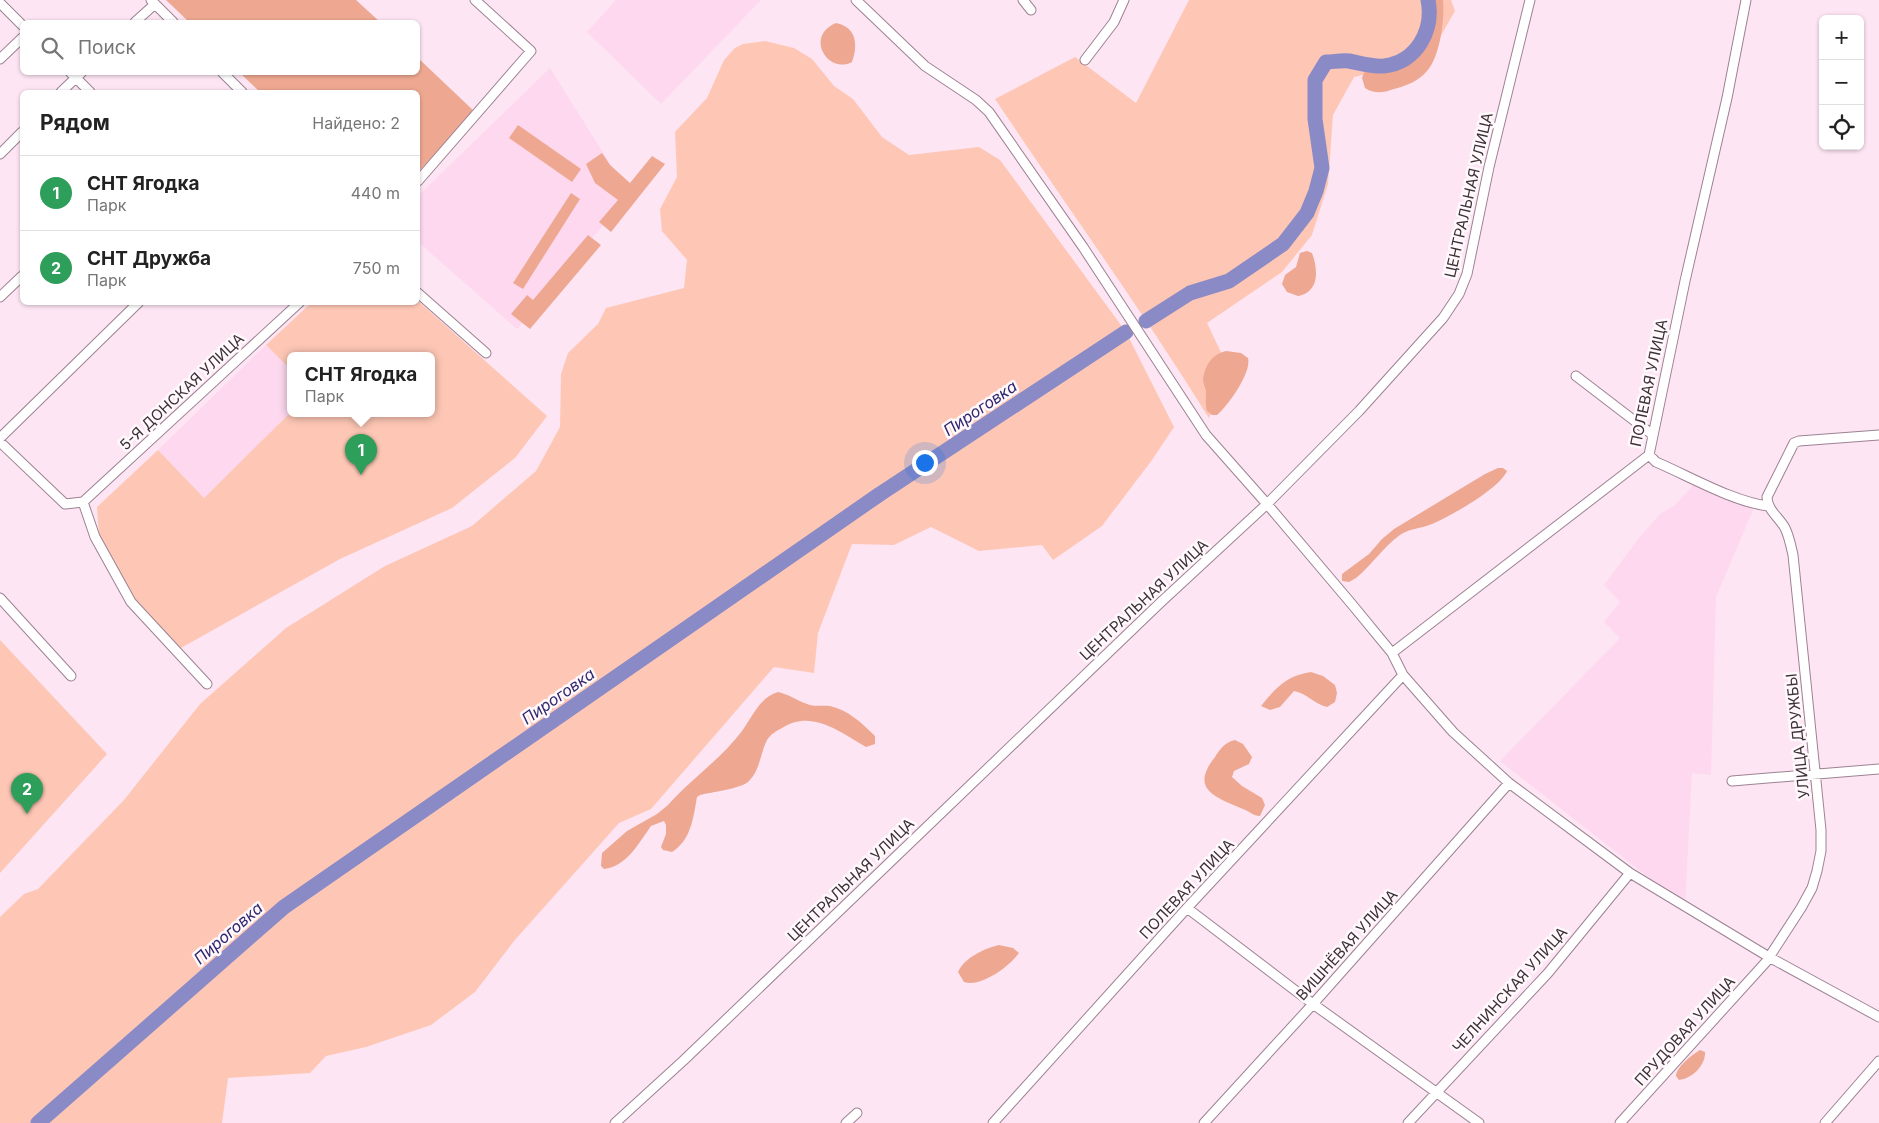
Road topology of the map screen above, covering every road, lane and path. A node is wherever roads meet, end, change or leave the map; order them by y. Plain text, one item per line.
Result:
1 (475, 0) edge
2 (856, 0) edge
3 (1022, 0) edge
4 (1124, 0) edge
5 (1530, 0) edge
6 (1746, 0) edge
7 (153, 2) edge
8 (0, 3) edge
9 (1031, 10) dead end
10 (137, 20) edge
11 (171, 20) edge
12 (20, 23) edge
13 (20, 40) edge
14 (0, 60) edge
15 (1085, 60) dead end
16 (75, 75) edge
17 (77, 75) edge
18 (225, 75) edge
19 (64, 90) edge
20 (88, 90) edge
21 (240, 90) edge
22 (20, 134) edge
23 (0, 154) edge
24 (420, 179) edge
25 (20, 278) edge
26 (420, 294) edge
27 (0, 298) edge
28 (136, 305) edge
29 (296, 305) edge
30 (486, 353) dead end
31 (1576, 376) dead end
32 (1654, 435) junction
33 (1879, 435) edge
34 (0, 440) edge
35 (1649, 455) junction
36 (83, 502) junction
37 (1267, 504) junction
38 (1768, 506) junction
39 (0, 598) edge
40 (1392, 653) junction
41 (1403, 675) junction
42 (71, 676) dead end
43 (206, 684) dead end
44 (1879, 769) edge
45 (1815, 773) junction
46 (1732, 781) dead end
47 (1508, 783) junction
48 (1630, 873) junction
49 (1187, 908) junction
50 (1769, 957) junction
51 (1313, 1004) junction
52 (1879, 1017) edge
53 (1879, 1061) edge
54 (1436, 1092) junction
55 (858, 1113) dead end
56 (615, 1123) edge
57 (846, 1123) edge
58 (993, 1123) edge
59 (1204, 1123) edge
60 (1408, 1123) edge
61 (1479, 1123) edge
62 (1620, 1123) edge
63 (1825, 1123) edge

1 - 24 street
2 - 37 street
3 - 9 street
4 - 15 street
5 - 37 street, ЦЕНТРАЛЬНАЯ УЛИЦА
6 - 32 street, ПОЛЕВАЯ УЛИЦА
7 - 10 street
7 - 11 street
8 - 12 street
13 - 14 street
16 - 19 street
17 - 20 street
18 - 21 street
22 - 23 street
25 - 27 street
26 - 30 street
28 - 34 street
29 - 36 street, 5-Я ДОНСКАЯ УЛИЦА
31 - 32 street
32 - 35 street, ПОЛЕВАЯ УЛИЦА
33 - 38 street
34 - 36 street
35 - 38 street
35 - 40 street, ПОЛЕВАЯ УЛИЦА
36 - 43 street
37 - 40 street
37 - 56 street, ЦЕНТРАЛЬНАЯ УЛИЦА
38 - 45 street, УЛИЦА ДРУЖБЫ
39 - 42 street
40 - 41 street
41 - 47 street
41 - 49 street, ПОЛЕВАЯ УЛИЦА
44 - 45 street
45 - 46 street
45 - 50 street, УЛИЦА ДРУЖБЫ
47 - 48 street
47 - 51 street, ВИШНЁВАЯ УЛИЦА
48 - 50 street
48 - 54 street, ЧЕЛНИНСКАЯ УЛИЦА
49 - 51 street
49 - 58 street, ПОЛЕВАЯ УЛИЦА
50 - 52 street
50 - 62 street, ПРУДОВАЯ УЛИЦА
51 - 54 street
51 - 59 street, ВИШНЁВАЯ УЛИЦА
53 - 63 street
54 - 60 street, ЧЕЛНИНСКАЯ УЛИЦА
54 - 61 street
55 - 57 street

